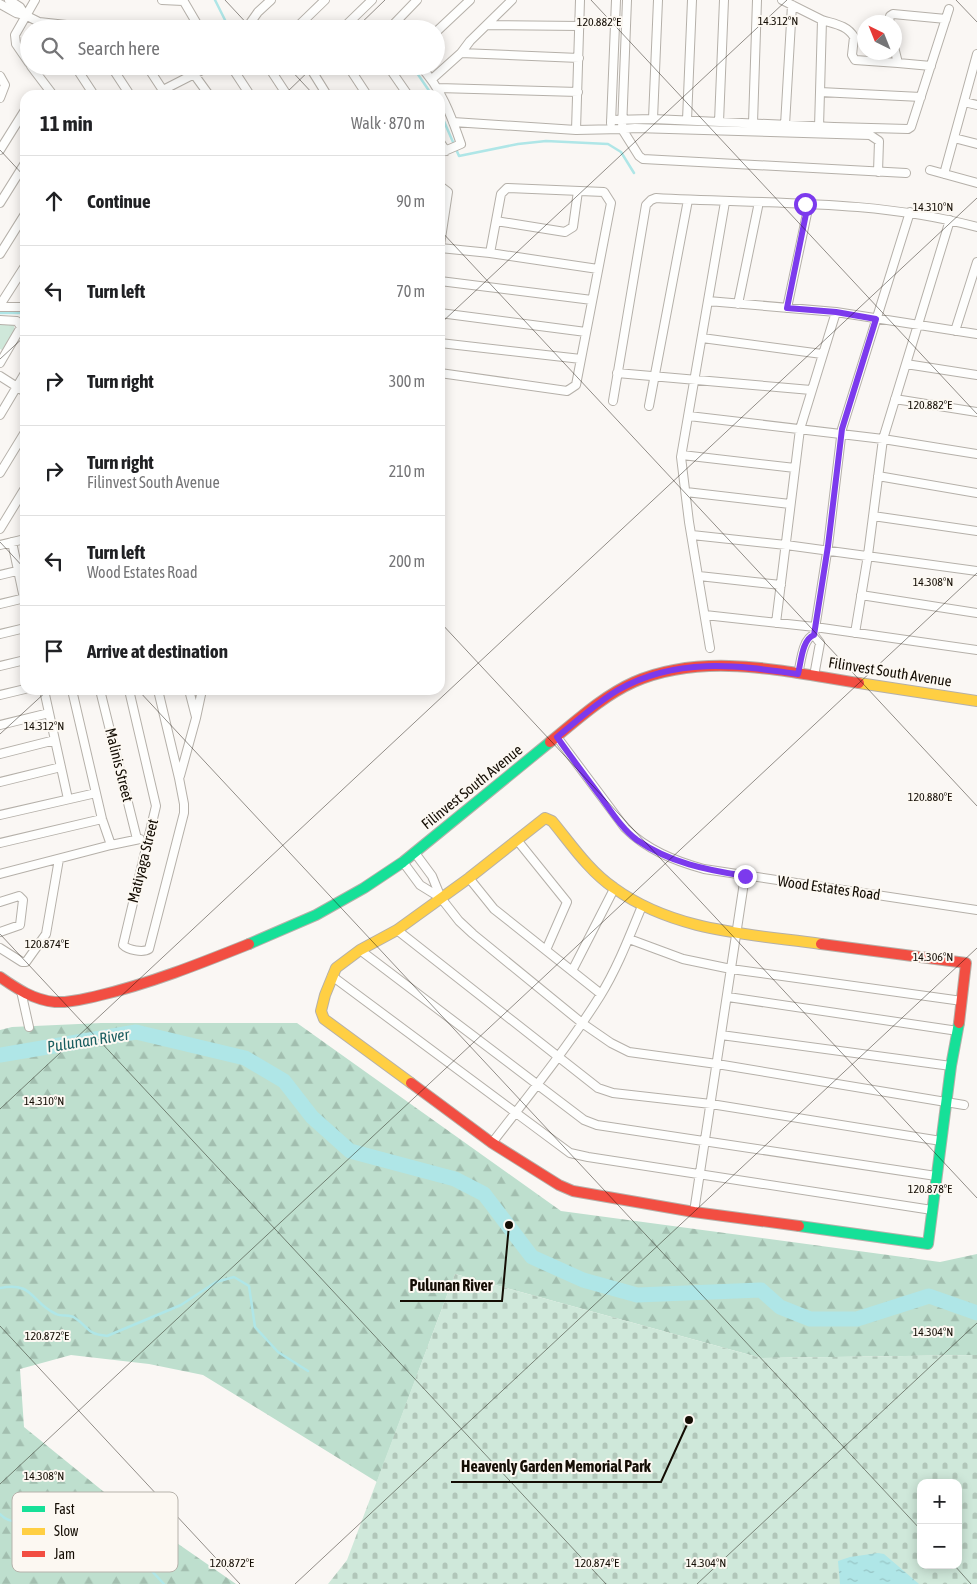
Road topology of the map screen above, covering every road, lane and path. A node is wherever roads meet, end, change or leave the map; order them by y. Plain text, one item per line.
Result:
1 (9, 0) edge
2 (35, 0) edge
3 (162, 0) edge
4 (271, 0) edge
5 (325, 0) edge
6 (372, 0) edge
7 (417, 0) edge
8 (470, 0) edge
9 (512, 0) edge
10 (580, 0) edge
11 (616, 0) edge
12 (627, 0) edge
13 (658, 0) edge
14 (692, 0) edge
15 (724, 0) edge
16 (758, 0) edge
17 (782, 0) edge
18 (183, 1) edge
19 (0, 4) edge
20 (792, 5) junction
21 (949, 9) dead end
22 (25, 15) junction
23 (892, 15) edge
24 (946, 19) junction
25 (22, 20) edge
26 (35, 20) edge
27 (195, 20) edge
28 (252, 20) edge
29 (304, 20) edge
30 (351, 20) edge
31 (398, 20) edge
32 (822, 20) junction
33 (445, 24) edge
34 (20, 25) edge
35 (487, 25) junction
36 (580, 26) junction
37 (20, 51) edge
38 (461, 53) junction
39 (977, 54) edge
40 (579, 58) junction
41 (897, 60) edge
42 (898, 63) junction
43 (976, 65) edge
44 (931, 66) junction
45 (445, 67) edge
46 (38, 75) edge
47 (81, 75) edge
48 (117, 75) edge
49 (153, 75) edge
50 (193, 75) edge
51 (196, 75) edge
52 (237, 75) edge
53 (274, 75) edge
54 (315, 75) edge
55 (354, 75) edge
56 (394, 75) edge
57 (428, 75) edge
58 (436, 75) edge
59 (0, 76) edge
60 (432, 79) junction
61 (438, 88) joint
62 (49, 90) edge
63 (91, 90) edge
64 (127, 90) edge
65 (162, 90) edge
66 (169, 90) edge
67 (206, 90) edge
68 (247, 90) edge
69 (284, 90) edge
70 (324, 90) edge
71 (364, 90) edge
72 (405, 90) edge
73 (578, 92) junction
74 (820, 92) junction
75 (921, 97) junction
76 (0, 98) edge
77 (964, 102) junction
78 (445, 104) edge
79 (977, 105) edge
80 (20, 118) edge
81 (621, 119) junction
82 (653, 119) junction
83 (611, 120) junction
84 (687, 120) junction
85 (453, 122) junction
86 (719, 122) junction
87 (753, 123) junction
88 (785, 125) junction
89 (819, 126) junction
90 (622, 129) junction
91 (576, 130) junction
92 (610, 130) junction
93 (835, 131) junction
94 (954, 138) junction
95 (977, 144) edge
96 (449, 149) edge
97 (0, 150) edge
98 (20, 170) edge
99 (930, 170) dead end
100 (878, 172) junction
101 (906, 174) dead end
102 (944, 174) junction
103 (977, 183) edge
104 (445, 190) edge
105 (578, 191) junction
106 (688, 200) junction
107 (725, 202) junction
108 (759, 202) junction
109 (0, 203) edge
110 (808, 204) junction
111 (445, 212) edge
112 (910, 212) junction
113 (950, 220) junction
114 (496, 221) junction
115 (20, 222) edge
116 (977, 227) edge
117 (445, 247) edge
118 (490, 253) junction
119 (0, 254) edge
120 (977, 262) edge
121 (598, 270) junction
122 (20, 274) edge
123 (445, 282) edge
124 (592, 300) junction
125 (708, 301) junction
126 (738, 304) junction
127 (0, 306) edge
128 (20, 307) edge
129 (787, 308) junction
130 (836, 312) junction
131 (445, 314) edge
132 (876, 319) junction
133 (0, 320) edge
134 (918, 325) junction
135 (20, 326) edge
136 (20, 329) edge
137 (955, 330) junction
138 (586, 332) junction
139 (977, 334) edge
140 (702, 338) junction
141 (445, 344) edge
142 (822, 354) junction
143 (581, 359) junction
144 (0, 363) edge
145 (906, 364) junction
146 (617, 373) junction
147 (445, 374) edge
148 (977, 375) edge
149 (0, 376) edge
150 (655, 376) junction
151 (695, 380) junction
152 (20, 382) edge
153 (17, 387) junction
154 (20, 389) edge
155 (811, 390) junction
156 (895, 399) junction
157 (612, 401) dead end
158 (649, 406) dead end
159 (977, 412) edge
160 (0, 415) edge
161 (689, 416) junction
162 (800, 429) junction
163 (842, 434) junction
164 (883, 439) junction
165 (20, 440) edge
166 (977, 454) edge
167 (682, 455) junction
168 (795, 468) junction
169 (0, 473) edge
170 (878, 476) junction
171 (686, 492) junction
172 (977, 492) edge
173 (20, 496) edge
174 (790, 504) junction
175 (873, 516) junction
176 (0, 529) edge
177 (977, 531) edge
178 (692, 535) junction
179 (20, 540) edge
180 (12, 542) junction
181 (0, 545) edge
182 (786, 545) junction
183 (827, 551) junction
184 (867, 556) junction
185 (20, 564) edge
186 (20, 570) edge
187 (977, 571) edge
188 (0, 575) edge
189 (699, 576) junction
190 (781, 586) junction
191 (861, 595) junction
192 (20, 601) edge
193 (0, 604) edge
194 (977, 613) edge
195 (705, 615) junction
196 (776, 623) junction
197 (20, 629) edge
198 (814, 631) junction
199 (855, 633) junction
200 (0, 634) edge
201 (710, 648) dead end
202 (977, 650) edge
203 (20, 661) edge
204 (0, 666) edge
205 (798, 674) junction
206 (814, 676) junction
207 (20, 690) edge
208 (0, 695) edge
209 (45, 695) edge
210 (73, 695) edge
211 (101, 695) edge
212 (129, 695) edge
213 (159, 695) edge
214 (190, 695) edge
215 (201, 695) edge
216 (977, 701) edge
217 (49, 713) junction
218 (196, 718) junction
219 (0, 725) edge
220 (557, 737) junction
221 (55, 740) junction
222 (0, 754) edge
223 (61, 767) junction
224 (179, 778) junction
225 (0, 782) edge
226 (96, 793) junction
227 (68, 799) junction
228 (0, 814) edge
229 (102, 819) junction
230 (137, 839) junction
231 (147, 840) junction
232 (517, 840) junction
233 (0, 843) edge
234 (111, 845) junction
235 (415, 853) junction
236 (60, 859) junction
237 (403, 862) junction
238 (0, 874) edge
239 (745, 876) junction
240 (469, 878) junction
241 (614, 889) junction
242 (441, 898) junction
243 (0, 902) edge
244 (642, 906) junction
245 (977, 910) edge
246 (397, 930) junction
247 (0, 932) edge
248 (736, 933) junction
249 (629, 938) junction
250 (0, 948) edge
251 (360, 950) junction
252 (546, 950) junction
253 (731, 969) junction
254 (572, 971) junction
255 (332, 976) junction
256 (0, 977) edge
257 (20, 990) junction
258 (602, 994) junction
259 (728, 997) junction
260 (962, 1001) junction
261 (582, 1023) junction
262 (29, 1027) dead end
263 (958, 1031) junction
264 (721, 1034) junction
265 (557, 1058) junction
266 (718, 1064) junction
267 (951, 1066) junction
268 (538, 1084) junction
269 (946, 1103) junction
270 (710, 1104) junction
271 (964, 1105) dead end
272 (515, 1113) junction
273 (705, 1140) junction
274 (941, 1141) junction
275 (492, 1143) junction
276 (700, 1174) junction
277 (936, 1176) junction
278 (932, 1210) junction
279 (694, 1212) junction

1 - 22 street
2 - 22 street
3 - 18 street
4 - 28 street
5 - 29 street
6 - 30 street
7 - 31 street
8 - 33 street
9 - 35 street
10 - 36 street
11 - 83 street
12 - 81 street
13 - 82 street
14 - 84 street
15 - 86 street
16 - 87 street
17 - 20 street
18 - 27 street
19 - 22 street
20 - 32 street
20 - 88 street
21 - 24 street
22 - 25 street
22 - 26 street
23 - 24 street
24 - 44 street
32 - 42 street
32 - 74 street
34 - 37 street
35 - 36 street
35 - 38 street
36 - 40 street
38 - 40 street
38 - 45 street
39 - 43 street
40 - 73 street
41 - 42 street
42 - 44 street
43 - 77 street
44 - 75 street
46 - 62 street
47 - 63 street
48 - 64 street
49 - 65 street
50 - 66 street
51 - 67 street
52 - 68 street
53 - 69 street
54 - 70 street
55 - 71 street
56 - 72 street
57 - 60 street
58 - 60 street
59 - 76 street
60 - 61 street
61 - 73 street
73 - 91 street
74 - 75 street
74 - 89 street
75 - 93 street
77 - 79 street
77 - 94 street
78 - 85 street
80 - 97 street
81 - 82 street
81 - 83 street
81 - 90 street
82 - 84 street
83 - 92 street
84 - 86 street
85 - 91 street
85 - 96 street
86 - 87 street
87 - 88 street
88 - 89 street
89 - 93 street
90 - 92 street
90 - 93 street
90 - 100 street
91 - 92 street
93 - 100 street
94 - 95 street
94 - 102 street
98 - 109 street
99 - 102 street
100 - 101 street
102 - 103 street
104 - 111 street
105 - 114 street
105 - 114 street
105 - 121 street
106 - 107 street
106 - 146 street
106 - 150 street
107 - 108 street
107 - 125 street
108 - 110 street
108 - 126 street
110 - 112 street
110 - 129 street
112 - 113 street
112 - 132 street
113 - 116 street
113 - 134 street
114 - 118 street
115 - 119 street
117 - 118 street
118 - 121 street
120 - 137 street
121 - 124 street
122 - 127 street
123 - 124 street
124 - 138 street
125 - 126 street
125 - 140 street
126 - 129 street
127 - 128 street
129 - 130 street
130 - 132 street
130 - 142 street
131 - 138 street
132 - 134 street
132 - 163 street
133 - 135 street
134 - 137 street
134 - 145 street
136 - 144 street
137 - 139 street
138 - 143 street
140 - 142 street
140 - 151 street
141 - 143 street
142 - 155 street
143 - 147 street
145 - 148 street
145 - 156 street
146 - 150 street
146 - 157 street
149 - 153 street
150 - 151 street
150 - 158 street
151 - 155 street
151 - 161 street
152 - 153 street
153 - 154 street
153 - 160 street
155 - 162 street
156 - 159 street
156 - 164 street
161 - 162 street
161 - 167 street
162 - 163 street
162 - 168 street
163 - 164 street
163 - 183 street
164 - 166 street
164 - 170 street
165 - 169 street
167 - 168 street
167 - 171 street
168 - 174 street
170 - 172 street
170 - 175 street
171 - 174 street
171 - 178 street
173 - 176 street
174 - 182 street
175 - 177 street
175 - 184 street
178 - 182 street
178 - 189 street
179 - 180 street
180 - 181 street
180 - 185 street
182 - 183 street
182 - 190 street
183 - 184 street
183 - 198 street
184 - 187 street
184 - 191 street
186 - 188 street
189 - 190 street
189 - 195 street
190 - 196 street
191 - 194 street
191 - 199 street
192 - 193 street
195 - 196 street
195 - 201 street
196 - 198 street
197 - 200 street
198 - 199 street
198 - 205 street
198 - 206 street
199 - 202 street
203 - 204 street
205 - 206 street, Filinvest South Avenue
205 - 220 street, Filinvest South Avenue
206 - 216 street, Filinvest South Avenue
207 - 208 street
209 - 217 street
210 - 226 street
211 - 230 street, Malinis Street
212 - 231 street, Matiyaga Street
213 - 224 street
214 - 218 street
215 - 218 street
217 - 219 street
217 - 221 street
218 - 224 street
220 - 235 street, Filinvest South Avenue
220 - 239 street, Wood Estates Road
221 - 222 street
221 - 223 street
223 - 225 street
223 - 227 street
224 - 231 street, Matiyaga Street
226 - 227 street
226 - 229 street
227 - 228 street
229 - 233 street
229 - 234 street
230 - 231 street
230 - 234 street
232 - 240 street
232 - 241 street
232 - 252 street
234 - 236 street
235 - 237 street, Filinvest South Avenue
235 - 242 street
236 - 238 street
236 - 250 street
237 - 242 street
237 - 257 street, Filinvest South Avenue
239 - 245 street, Wood Estates Road
239 - 248 street
240 - 242 street
240 - 252 street
241 - 244 street
241 - 254 street
242 - 246 street
242 - 261 street
243 - 247 street
244 - 248 street
244 - 249 street
246 - 251 street
246 - 265 street
248 - 253 street
248 - 260 street
249 - 253 street
249 - 258 street
251 - 255 street
251 - 268 street
252 - 254 street
253 - 259 street
253 - 260 street
254 - 258 street
255 - 272 street
255 - 275 street
256 - 257 street, Filinvest South Avenue
257 - 262 street
258 - 261 street
259 - 263 street
259 - 264 street
260 - 263 street
261 - 265 street
261 - 266 street
263 - 267 street
264 - 266 street
264 - 267 street
265 - 268 street
265 - 270 street
266 - 269 street
266 - 270 street
267 - 269 street
268 - 272 street
268 - 273 street
269 - 271 street
269 - 274 street
270 - 273 street
270 - 274 street
272 - 275 street
272 - 276 street
273 - 276 street
273 - 277 street
274 - 277 street
275 - 279 street
276 - 278 street
276 - 279 street
277 - 278 street
278 - 279 street

